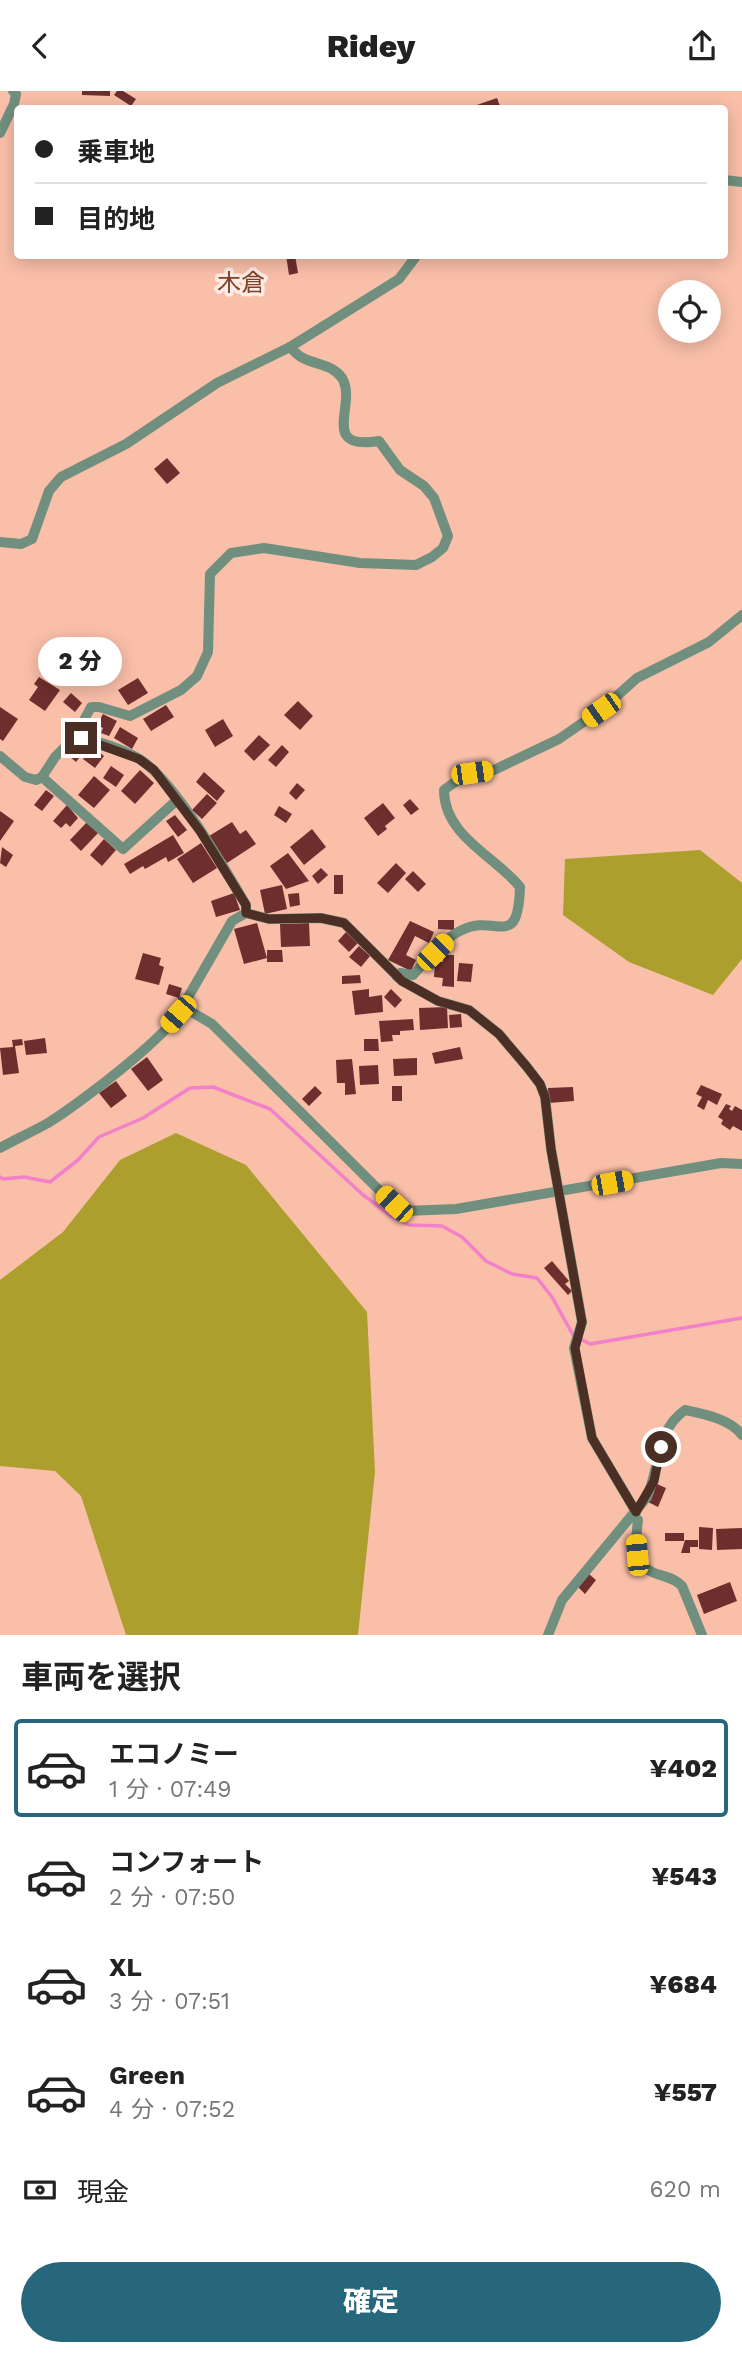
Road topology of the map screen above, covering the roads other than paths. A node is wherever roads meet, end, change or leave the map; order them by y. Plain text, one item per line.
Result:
1 (14, 106) edge
2 (0, 132) edge
3 (414, 259) edge
4 (290, 348) junction
5 (0, 542) edge
6 (742, 615) edge
7 (75, 737) junction
8 (0, 757) edge
9 (42, 777) junction
10 (177, 800) junction
11 (246, 913) junction
12 (397, 977) junction
13 (185, 1008) junction
14 (1, 1144) edge
15 (742, 1164) edge
16 (558, 1193) junction
17 (742, 1436) edge
18 (635, 1514) junction
19 (548, 1635) edge
20 (702, 1635) edge

1 - 2 street
3 - 4 street
4 - 5 street
4 - 7 street
6 - 12 street
7 - 9 street
7 - 10 street
8 - 9 street
9 - 10 street
10 - 11 street
11 - 12 street
11 - 13 street
12 - 16 street
13 - 14 street
13 - 16 street
15 - 16 street
16 - 18 street
17 - 18 street
18 - 19 street
18 - 20 street

